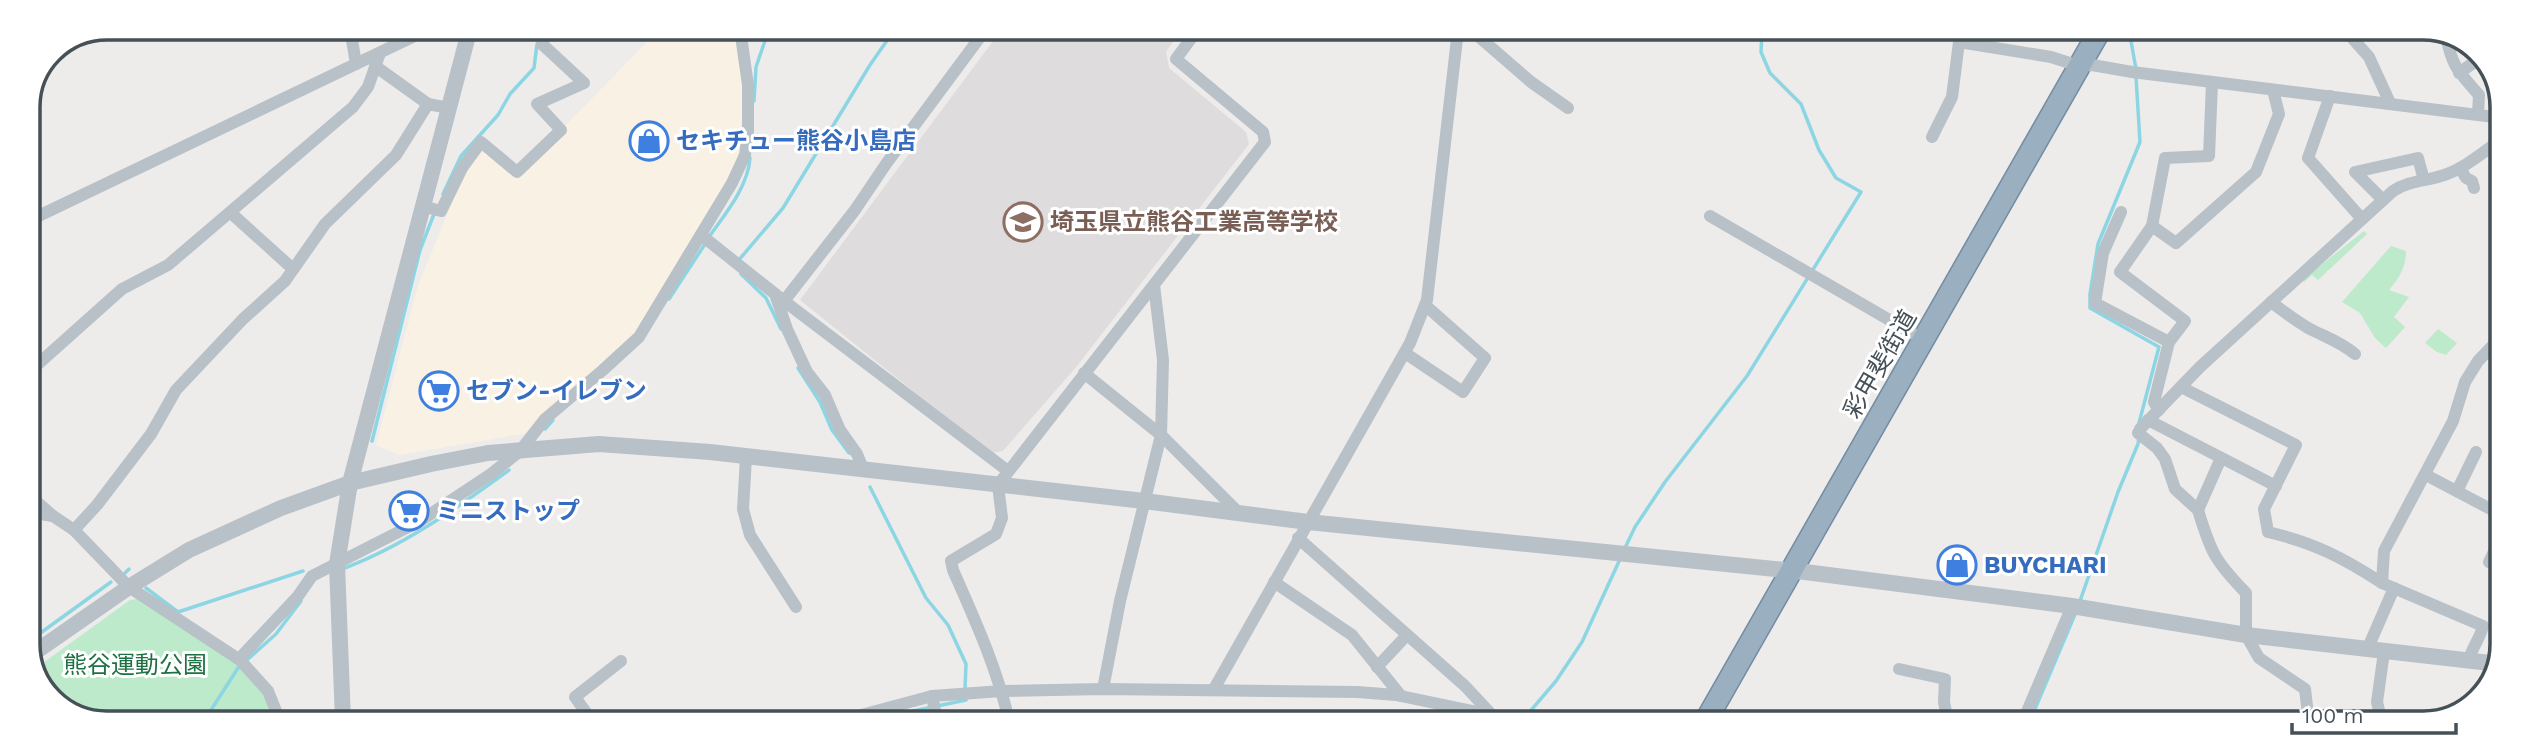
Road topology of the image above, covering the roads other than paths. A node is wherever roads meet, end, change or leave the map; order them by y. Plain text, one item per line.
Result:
1 (353, 40) edge
2 (411, 40) edge
3 (467, 40) edge
4 (543, 40) edge
5 (742, 40) edge
6 (978, 40) edge
7 (1190, 40) edge
8 (1457, 40) edge
9 (1483, 40) edge
10 (1959, 40) edge
11 (1977, 40) edge
12 (2096, 40) edge
13 (2105, 40) edge
14 (2354, 40) edge
15 (2448, 46) edge
16 (378, 59) junction
17 (2473, 63) edge
18 (356, 64) junction
19 (2086, 65) junction
20 (2459, 73) junction
21 (2212, 83) junction
22 (2273, 90) junction
23 (2330, 96) junction
24 (2390, 103) junction
25 (428, 104) junction
26 (449, 108) junction
27 (1568, 108) dead end
28 (2478, 114) junction
29 (2490, 116) edge
30 (1932, 138) dead end
31 (2490, 147) edge
32 (2460, 168) junction
33 (2424, 180) junction
34 (2474, 188) dead end
35 (2383, 200) junction
36 (431, 208) junction
37 (2121, 212) dead end
38 (232, 213) junction
39 (40, 215) edge
40 (1710, 216) dead end
41 (2362, 219) junction
42 (2152, 226) junction
43 (702, 235) junction
44 (293, 269) junction
45 (1154, 285) junction
46 (779, 297) junction
47 (2271, 302) junction
48 (1425, 305) junction
49 (1924, 340) junction
50 (2169, 342) junction
51 (2490, 349) edge
52 (1405, 353) junction
53 (2355, 354) dead end
54 (40, 362) edge
55 (1084, 373) junction
56 (2181, 387) junction
57 (2158, 410) junction
58 (2142, 427) junction
59 (1161, 435) junction
60 (520, 450) junction
61 (2476, 452) dead end
62 (746, 457) junction
63 (2221, 458) junction
64 (864, 471) junction
65 (1008, 471) junction
66 (2426, 475) junction
67 (350, 483) junction
68 (998, 485) junction
69 (2276, 486) junction
70 (2457, 491) junction
71 (1144, 501) junction
72 (40, 505) edge
73 (2490, 509) edge
74 (2197, 510) junction
75 (40, 514) edge
76 (1240, 514) junction
77 (53, 516) junction
78 (1308, 522) junction
79 (74, 530) junction
80 (1298, 538) junction
81 (337, 569) junction
82 (1798, 572) junction
83 (1274, 582) junction
84 (2388, 586) junction
85 (129, 587) junction
86 (2071, 606) junction
87 (796, 607) dead end
88 (1407, 635) junction
89 (2246, 635) junction
90 (40, 649) edge
91 (2367, 650) junction
92 (2384, 652) junction
93 (2469, 660) junction
94 (621, 661) dead end
95 (242, 662) junction
96 (2487, 662) edge
97 (1377, 667) junction
98 (1899, 669) dead end
99 (1102, 689) junction
100 (1214, 690) junction
101 (1002, 691) junction
102 (1401, 696) junction
103 (932, 698) junction
104 (276, 711) edge
105 (343, 711) edge
106 (585, 711) edge
107 (879, 711) edge
108 (935, 711) edge
109 (1007, 711) edge
110 (1473, 711) edge
111 (1488, 711) edge
112 (1712, 711) edge
113 (1726, 711) edge
114 (1946, 711) edge
115 (2027, 711) edge
116 (2308, 711) edge
117 (2380, 711) edge

1 - 18 street
2 - 16 street
3 - 26 street
4 - 36 street
5 - 43 street
6 - 46 street
7 - 45 street
8 - 48 street
9 - 27 street
10 - 30 street
11 - 19 street
12 - 19 highway, 彩甲斐街道
13 - 19 highway, 彩甲斐街道
14 - 24 street
15 - 20 street
16 - 18 street
16 - 25 street
16 - 38 street
17 - 20 street
18 - 39 street
19 - 21 street
19 - 49 highway, 彩甲斐街道
19 - 82 highway, 彩甲斐街道
20 - 28 street
21 - 22 street
21 - 42 street
22 - 23 street
22 - 42 street
23 - 24 street
23 - 41 street
24 - 28 street
25 - 26 street
25 - 44 street
26 - 36 street
28 - 29 street
31 - 32 street
32 - 33 street
32 - 34 street
33 - 35 street
33 - 35 street
35 - 41 street
36 - 67 street
37 - 50 street
38 - 44 street
38 - 54 street
40 - 49 street
41 - 47 street
42 - 50 street
43 - 46 street
43 - 60 street
44 - 79 street
45 - 55 street
45 - 59 street
46 - 64 street
46 - 65 street
47 - 53 street
47 - 56 street
48 - 52 street
48 - 52 street
49 - 82 highway, 彩甲斐街道
50 - 57 street
51 - 66 street
52 - 78 street
55 - 59 street
55 - 65 street
56 - 57 street
56 - 69 street
57 - 58 street
58 - 63 street
58 - 74 street
59 - 71 street
59 - 76 street
60 - 62 street
60 - 67 street
60 - 81 street
61 - 70 street
62 - 64 street
62 - 87 street
63 - 69 street
63 - 74 street
64 - 68 street
65 - 68 street
66 - 70 street
66 - 84 street
67 - 81 street
67 - 85 street
68 - 71 street
68 - 101 street
69 - 84 street
70 - 73 street
71 - 76 street
71 - 99 street
72 - 77 street
74 - 89 street
75 - 77 street
76 - 78 street
77 - 79 street
78 - 80 street
78 - 82 street
79 - 85 street
80 - 83 street
80 - 88 street
81 - 95 street
81 - 105 street
82 - 86 street
82 - 112 highway, 彩甲斐街道
82 - 113 highway, 彩甲斐街道
83 - 97 street
83 - 100 street
84 - 91 street
84 - 93 street
85 - 90 street
85 - 95 street
86 - 89 street
86 - 115 street
88 - 97 street
88 - 111 street
89 - 91 street
89 - 116 street
91 - 92 street
92 - 93 street
92 - 117 street
93 - 96 street
94 - 106 street
95 - 104 street
97 - 102 street
98 - 114 street
99 - 100 street
99 - 101 street
100 - 102 street
101 - 103 street
101 - 109 street
102 - 110 street
103 - 107 street
103 - 108 street

